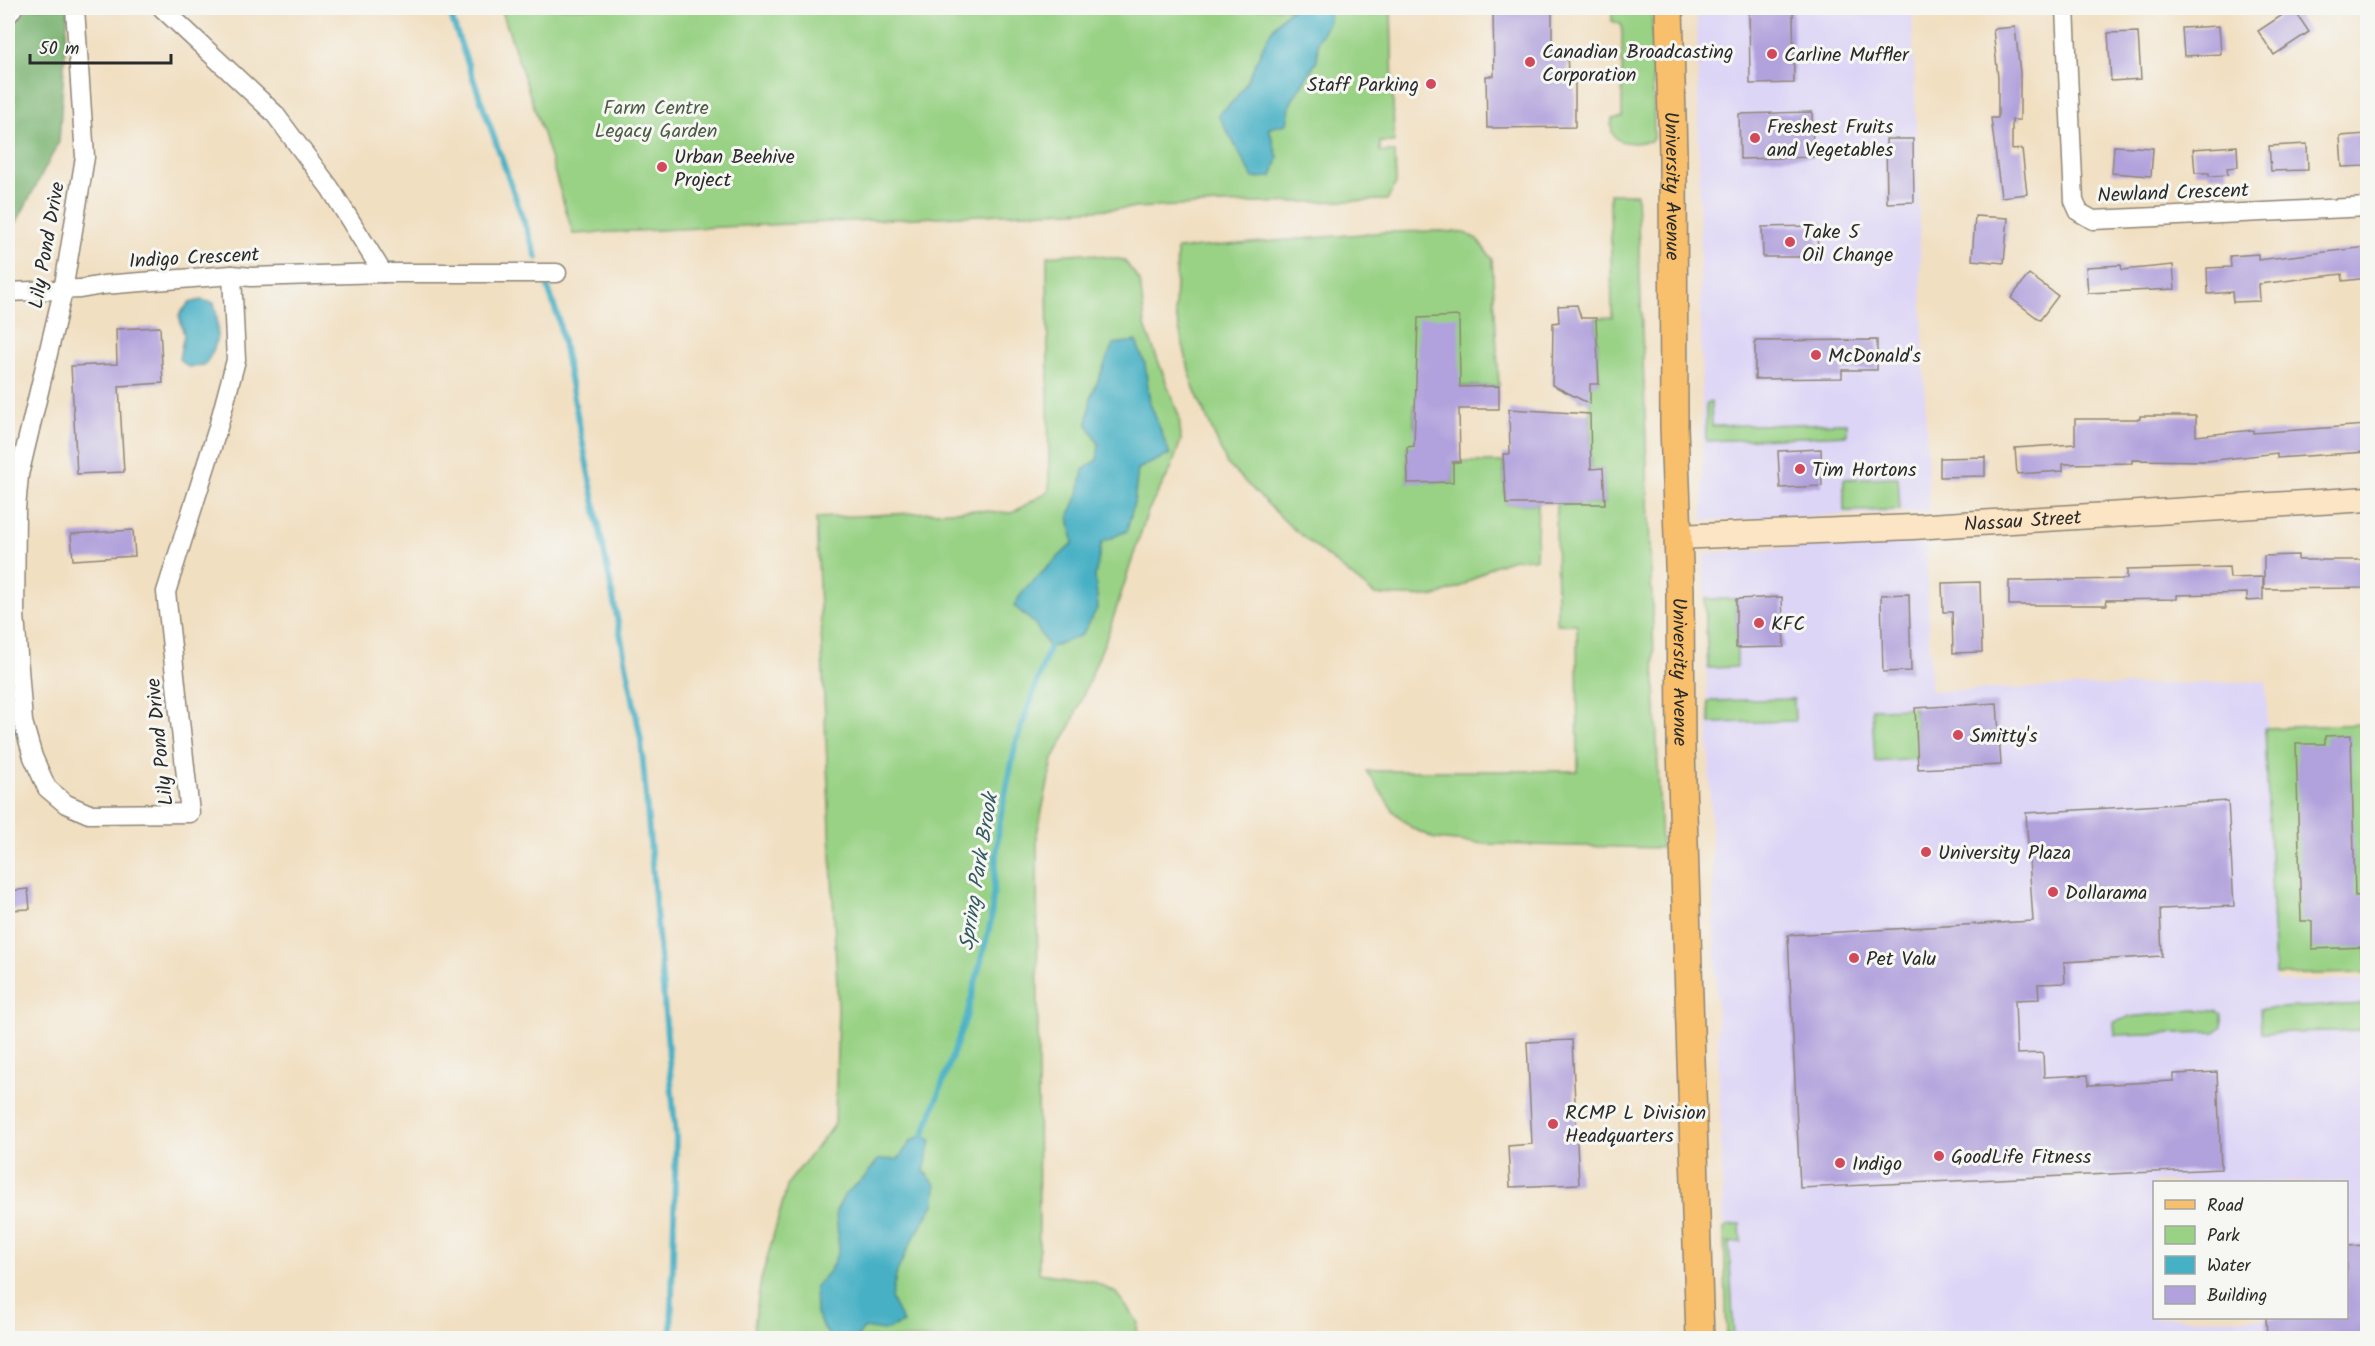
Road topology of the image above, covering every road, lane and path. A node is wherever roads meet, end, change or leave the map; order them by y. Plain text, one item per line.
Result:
1 (13, 8) edge
2 (75, 8) edge
3 (162, 8) edge
4 (1669, 8) edge
5 (2065, 8) edge
6 (8, 15) edge
7 (2367, 207) edge
8 (383, 273) junction
9 (557, 273) dead end
10 (232, 275) junction
11 (63, 291) junction
12 (8, 292) edge
13 (2367, 499) edge
14 (1677, 537) junction
15 (1700, 1338) edge

1 - 6 street
2 - 11 street, Lily Pond Drive
3 - 8 street
4 - 14 main road, University Avenue
5 - 7 street, Newland Crescent
8 - 9 street, Indigo Crescent
8 - 10 street, Indigo Crescent
10 - 11 street, Indigo Crescent
10 - 11 street, Lily Pond Drive
11 - 12 street, Indigo Crescent
13 - 14 street, Nassau Street
14 - 15 main road, University Avenue

